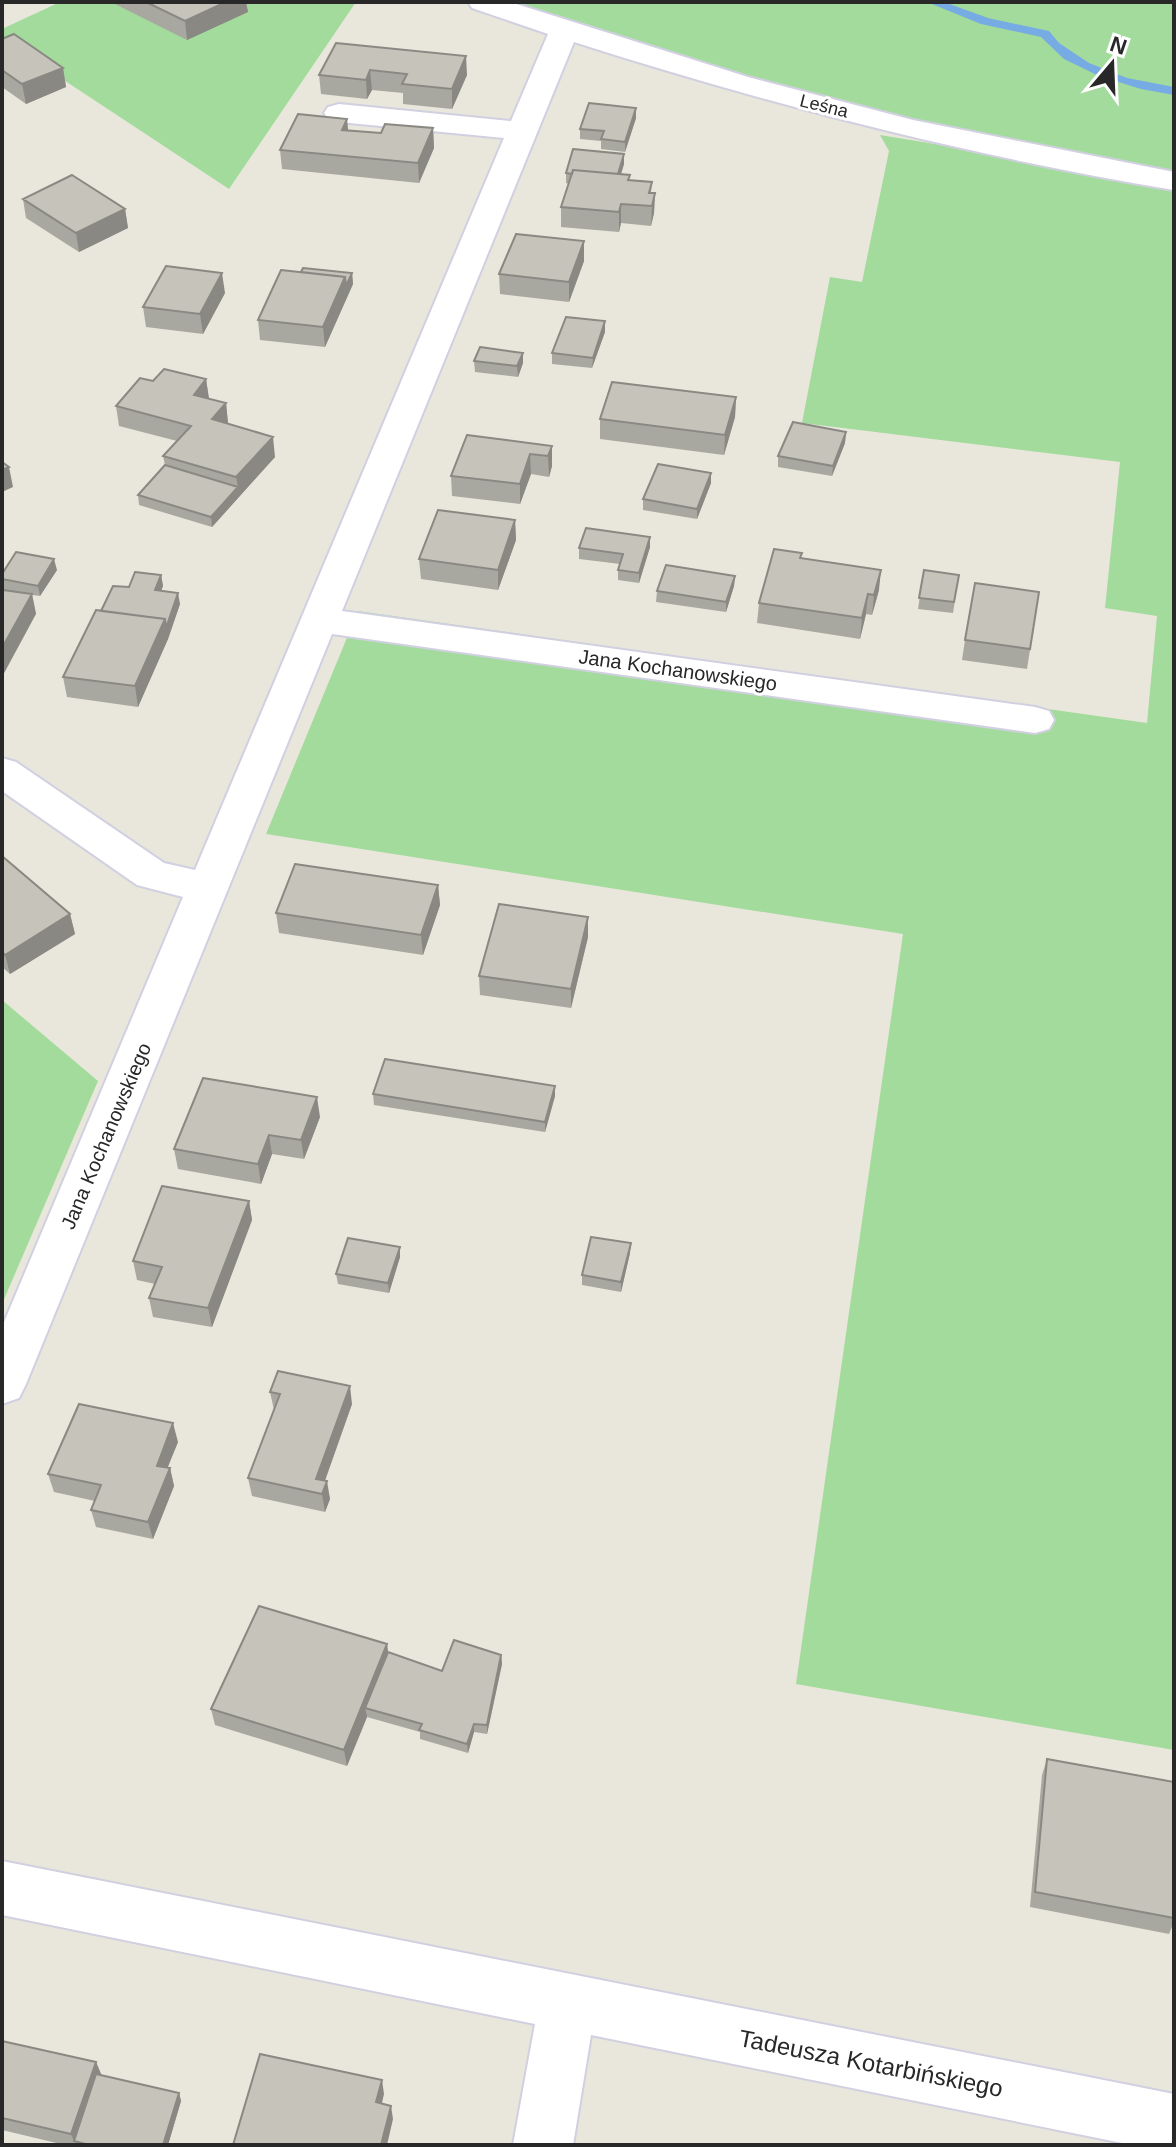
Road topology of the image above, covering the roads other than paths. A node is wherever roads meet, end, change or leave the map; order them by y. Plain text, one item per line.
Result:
1 (482, 2) edge
2 (564, 30) junction
3 (339, 113) dead end
4 (522, 131) junction
5 (1174, 181) edge
6 (320, 620) junction
7 (1035, 720) dead end
8 (2, 772) edge
9 (210, 888) junction
10 (2, 1384) edge
11 (2, 1888) edge
12 (568, 2001) junction
13 (1174, 2124) edge
14 (543, 2145) edge

1 - 2 street, Leśna
2 - 4 street, Jana Kochanowskiego
2 - 5 street, Leśna
3 - 4 street
4 - 6 street, Jana Kochanowskiego
6 - 7 street, Jana Kochanowskiego
6 - 9 street, Jana Kochanowskiego
8 - 9 street
9 - 10 street, Jana Kochanowskiego
11 - 12 street, Tadeusza Kotarbińskiego
12 - 13 street, Tadeusza Kotarbińskiego
12 - 14 street

